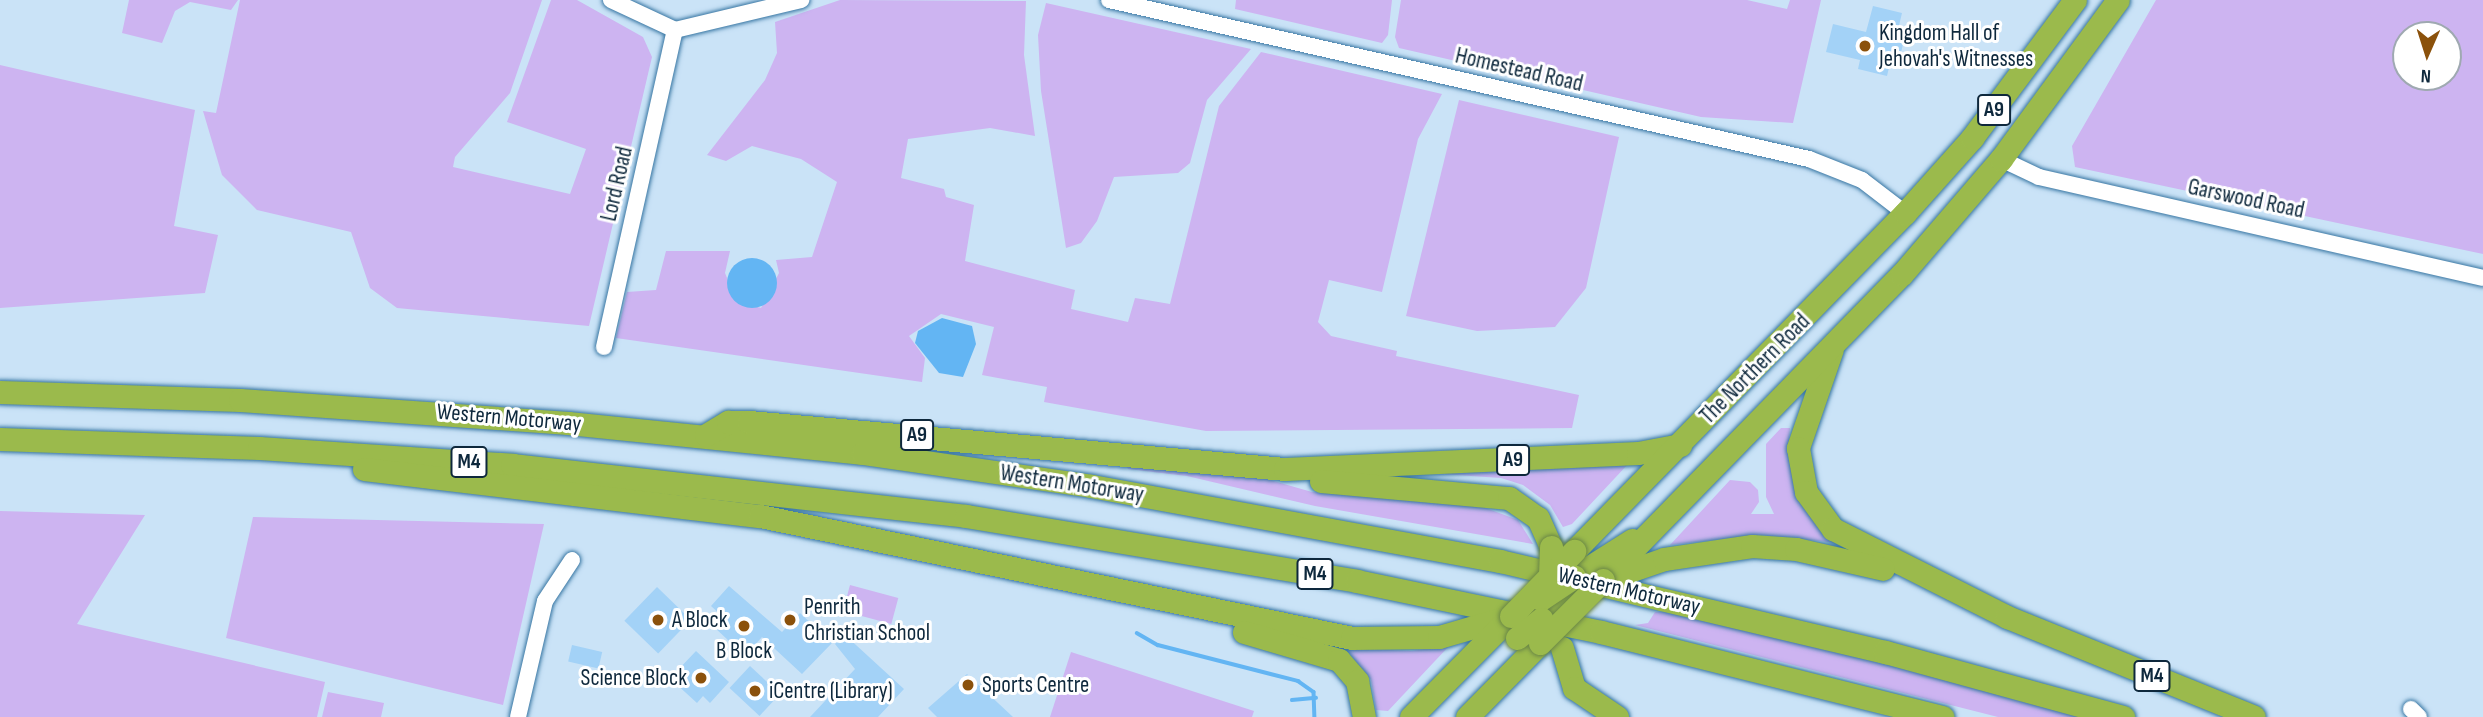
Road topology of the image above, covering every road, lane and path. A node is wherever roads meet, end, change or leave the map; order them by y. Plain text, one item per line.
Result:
1 (611, 0) edge
2 (801, 0) edge
3 (1114, 0) edge
4 (2075, 0) edge
5 (2119, 0) edge
6 (675, 30) junction
7 (2001, 159) junction
8 (1905, 213) junction
9 (2483, 278) edge
10 (604, 347) dead end
11 (1832, 349) junction
12 (0, 392) edge
13 (706, 435) junction
14 (0, 439) edge
15 (1680, 445) junction
16 (259, 448) junction
17 (1285, 469) junction
18 (665, 506) junction
19 (572, 560) dead end
20 (1604, 562) junction
21 (1944, 588) junction
22 (1557, 598) junction
23 (1518, 635) junction
24 (518, 717) edge
25 (1364, 717) edge
26 (1411, 717) edge
27 (1468, 717) edge
28 (1617, 717) edge
29 (1943, 717) edge
30 (2123, 717) edge
31 (2254, 717) edge

1 - 6 street
2 - 6 street
3 - 8 street, Homestead Road
4 - 8 highway, The Northern Road / A9
5 - 7 highway, The Northern Road / A9
6 - 10 street, Lord Road
7 - 9 street, Garswood Road
7 - 11 highway, The Northern Road / A9
8 - 15 highway, The Northern Road / A9
11 - 20 highway, The Northern Road / A9
11 - 21 highway, M4
12 - 13 highway, Western Motorway / M4
13 - 17 highway, A9
13 - 30 highway, Western Motorway / M4
14 - 16 highway, Western Motorway / M4
15 - 17 highway, A9
15 - 20 highway, The Northern Road / A9
16 - 18 highway, M4
16 - 29 highway, Western Motorway / M4
17 - 22 highway, bridge
18 - 23 highway
18 - 25 highway, M4
19 - 24 street
20 - 21 highway, M4
20 - 22 highway, The Northern Road / A9, bridge
20 - 22 highway, The Northern Road / A9, bridge
20 - 22 highway, bridge
21 - 31 highway, M4
22 - 23 highway, The Northern Road / A9, bridge
22 - 23 highway, The Northern Road / A9, bridge
22 - 23 highway, bridge
23 - 26 highway
23 - 27 highway, The Northern Road / A9
23 - 28 highway

